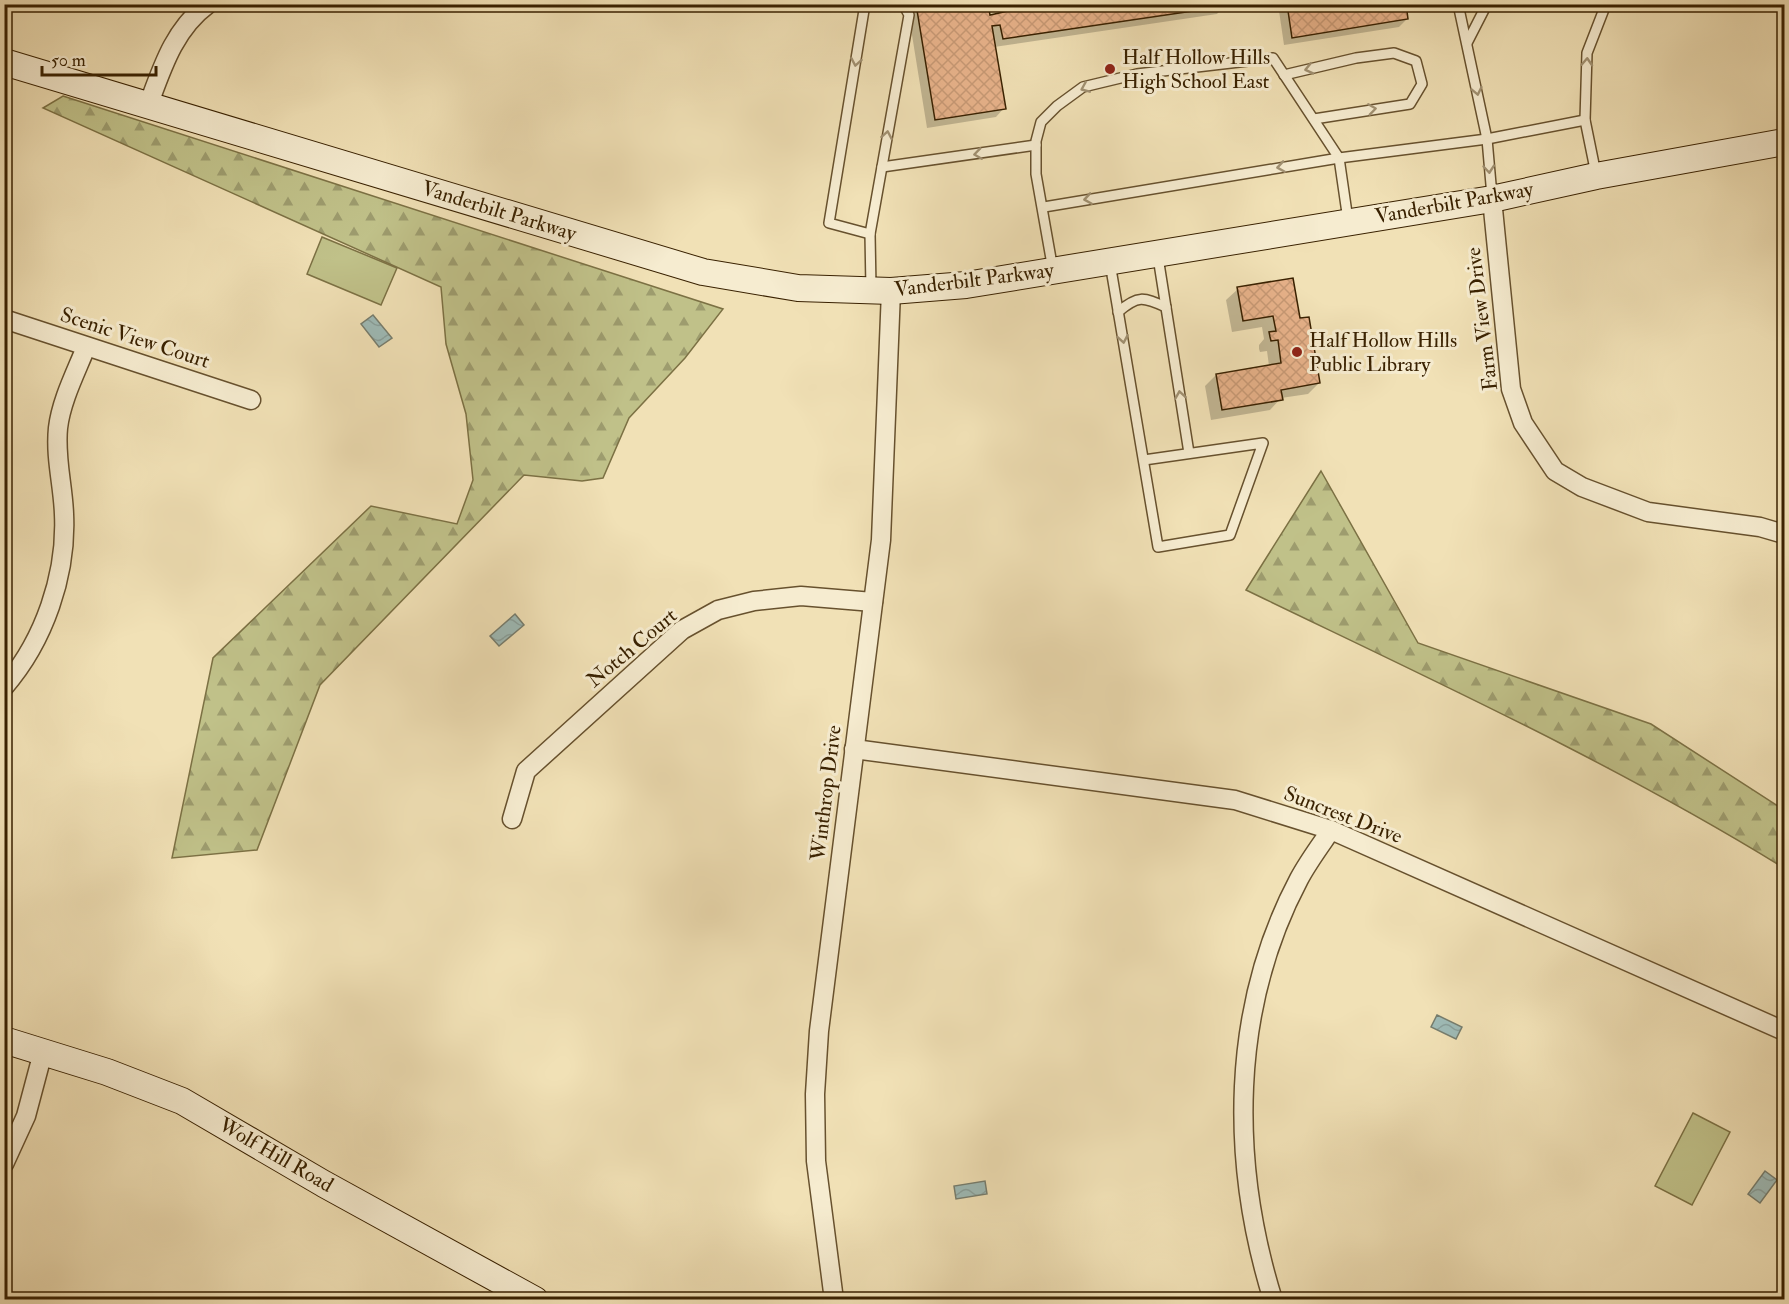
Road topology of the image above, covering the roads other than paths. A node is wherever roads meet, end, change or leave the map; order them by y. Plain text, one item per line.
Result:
1 (208, 4) edge
2 (865, 4) edge
3 (903, 4) edge
4 (1458, 4) edge
5 (1487, 4) edge
6 (1606, 4) edge
7 (1467, 43) junction
8 (4, 62) edge
9 (1284, 75) junction
10 (148, 106) junction
11 (1314, 119) junction
12 (1586, 120) junction
13 (1487, 139) junction
14 (1785, 142) edge
15 (1036, 146) junction
16 (1338, 158) junction
17 (882, 167) junction
18 (1596, 176) junction
19 (1492, 198) junction
20 (1044, 207) junction
21 (1348, 220) junction
22 (870, 234) junction
23 (1157, 252) junction
24 (1110, 261) junction
25 (1053, 270) junction
26 (881, 291) junction
27 (1166, 307) junction
28 (1118, 312) junction
29 (4, 319) edge
30 (86, 347) junction
31 (251, 400) dead end
32 (1189, 453) junction
33 (1144, 460) junction
34 (1785, 534) edge
35 (873, 602) junction
36 (4, 687) edge
37 (854, 749) junction
38 (512, 819) dead end
39 (1331, 830) junction
40 (1785, 1032) edge
41 (4, 1040) edge
42 (43, 1053) junction
43 (4, 1164) edge
44 (535, 1299) edge
45 (834, 1299) edge
46 (1273, 1299) edge

1 - 10 street
2 -> 22 lane
17 -> 3 lane
4 - 7 lane
5 - 7 lane
12 -> 6 lane
7 -> 13 lane
8 - 10 main road, Vanderbilt Parkway
9 - 11 lane
11 -> 9 lane
9 -> 15 lane
10 - 26 main road, Vanderbilt Parkway
11 - 16 lane
12 - 13 lane
12 - 18 lane
13 - 16 lane
13 -> 19 lane
14 - 18 main road, Vanderbilt Parkway
15 -> 17 lane
15 - 20 lane
16 -> 20 lane
16 - 21 lane
17 - 22 lane
18 - 19 main road, Vanderbilt Parkway
19 - 21 main road, Vanderbilt Parkway
19 - 34 street, Farm View Drive
20 - 25 lane
21 - 23 main road, Vanderbilt Parkway
22 - 26 lane
23 - 24 main road, Vanderbilt Parkway
23 - 27 lane
24 - 25 main road, Vanderbilt Parkway
24 - 28 lane
25 - 26 main road, Vanderbilt Parkway
26 - 35 street, Winthrop Drive
27 - 28 lane
32 -> 27 lane
28 -> 33 lane
29 - 30 street, Scenic View Court
30 - 31 street, Scenic View Court
30 - 36 street
32 - 33 lane
32 - 33 lane
35 - 37 street, Winthrop Drive
35 - 38 street, Notch Court
37 - 39 street, Suncrest Drive
37 - 45 street, Winthrop Drive
39 - 40 street, Suncrest Drive
39 - 46 street
41 - 42 main road, Wolf Hill Road
42 - 43 street
42 - 44 main road, Wolf Hill Road

